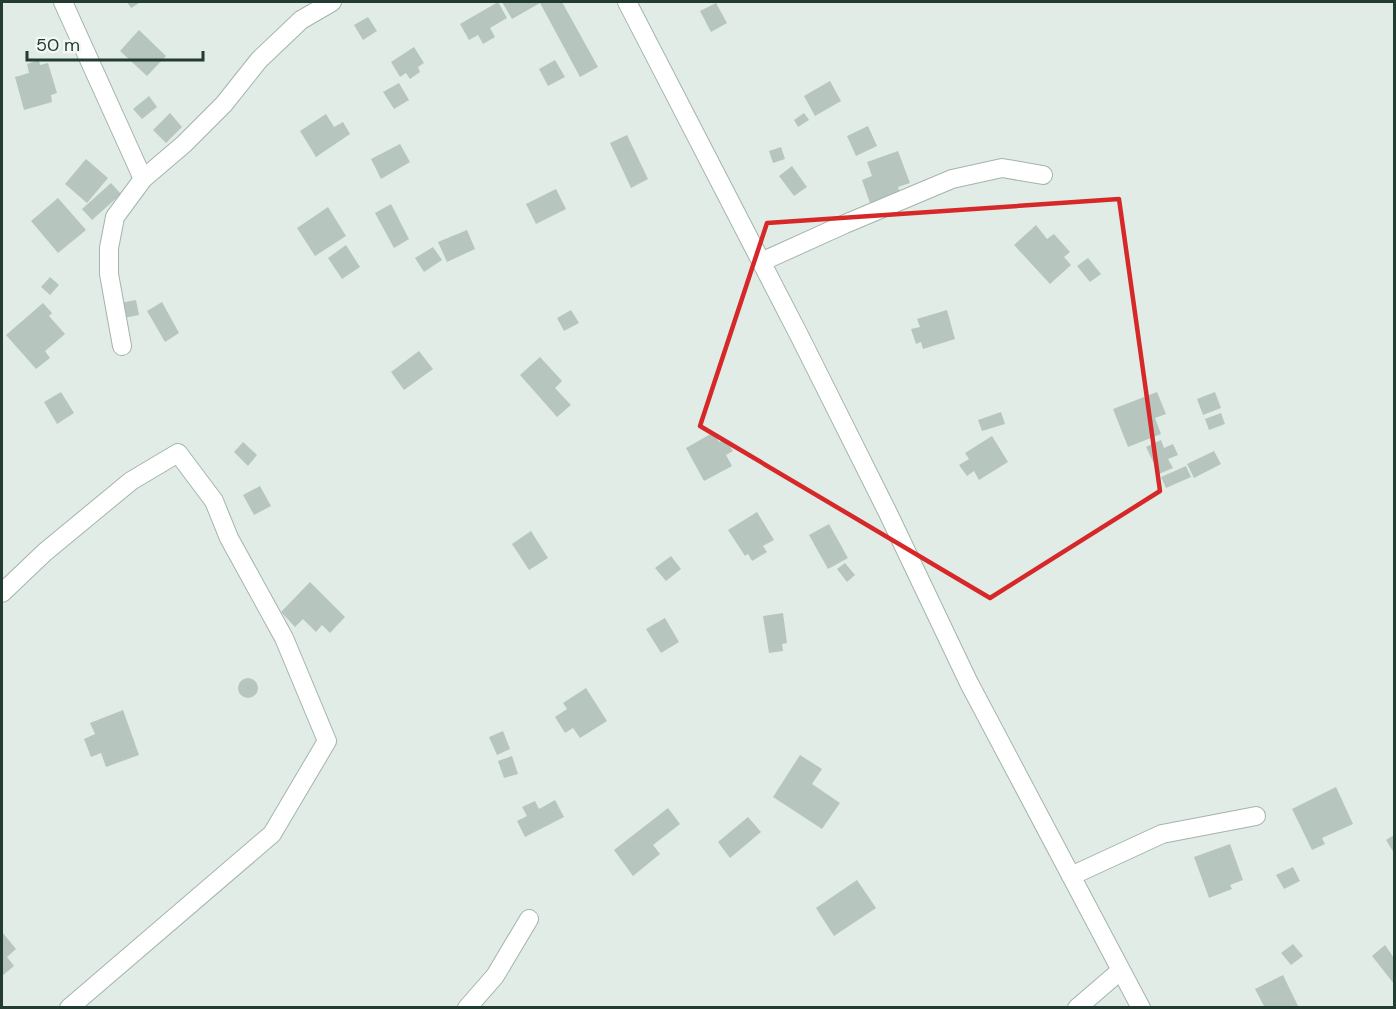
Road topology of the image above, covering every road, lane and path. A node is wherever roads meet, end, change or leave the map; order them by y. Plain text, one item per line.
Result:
1 (63, 2) edge
2 (332, 2) edge
3 (627, 2) edge
4 (1043, 175) dead end
5 (143, 178) junction
6 (761, 262) junction
7 (122, 346) dead end
8 (2, 593) edge
9 (1256, 816) dead end
10 (1071, 876) junction
11 (529, 919) dead end
12 (1120, 971) junction
13 (69, 1008) edge
14 (467, 1008) edge
15 (1077, 1008) edge
16 (1141, 1008) edge

1 - 5 street
2 - 5 street
3 - 6 street
4 - 6 street
5 - 7 street
6 - 10 street
8 - 13 street
9 - 10 street
10 - 12 street
11 - 14 street
12 - 15 street
12 - 16 street

